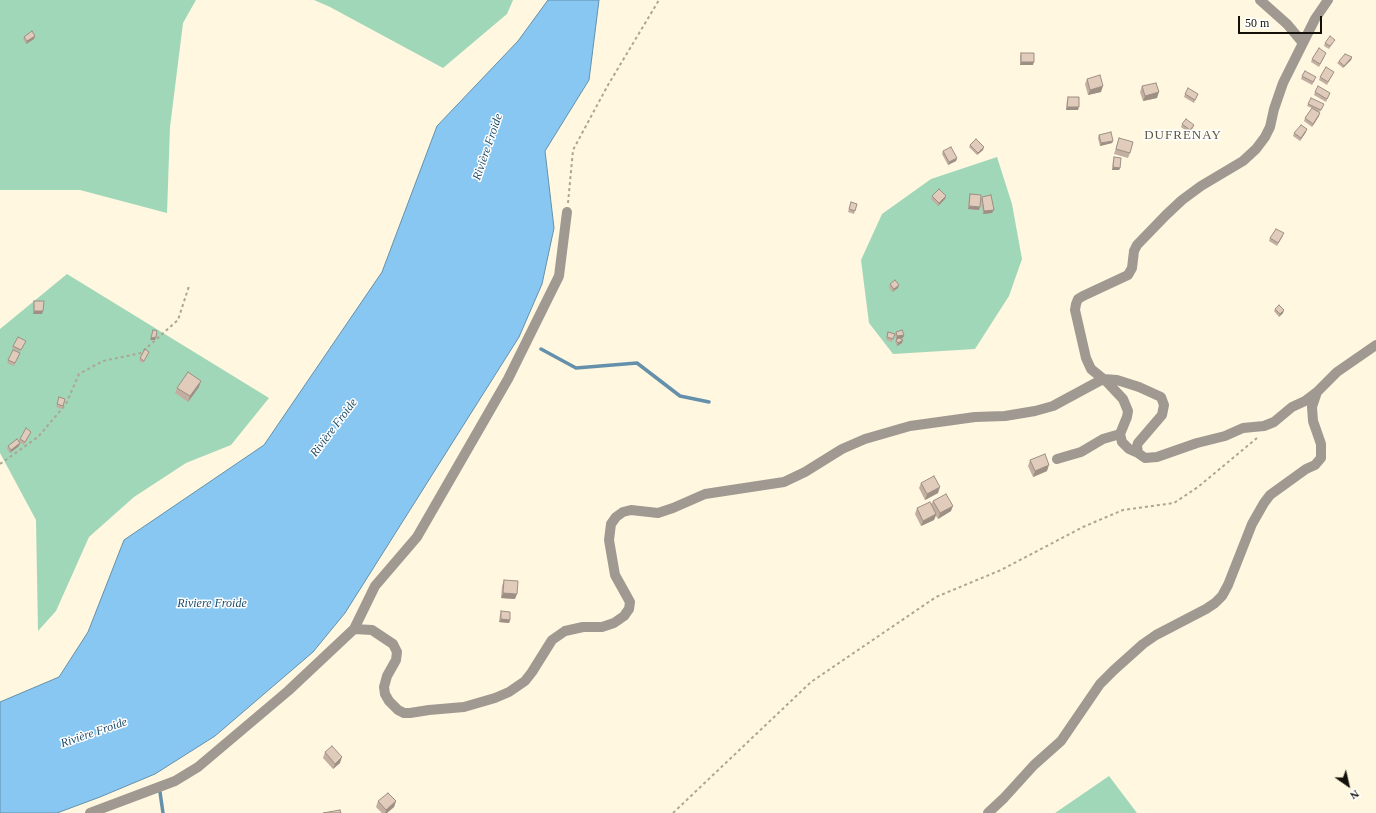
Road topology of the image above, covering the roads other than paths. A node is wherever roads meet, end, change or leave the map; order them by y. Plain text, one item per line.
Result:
1 (1260, 0) edge
2 (1328, 0) edge
3 (1303, 43) junction
4 (567, 212) road end
5 (1376, 345) edge
6 (1103, 379) junction
7 (1317, 392) junction
8 (1120, 434) junction
9 (1138, 453) junction
10 (1057, 459) dead end
11 (354, 629) junction
12 (90, 813) edge
13 (988, 813) edge

1 - 3 street
2 - 3 street
3 - 6 street
4 - 11 street
5 - 7 street
6 - 8 street
6 - 9 street
6 - 11 street
7 - 9 street
7 - 13 street
8 - 9 street
8 - 10 street
11 - 12 street

